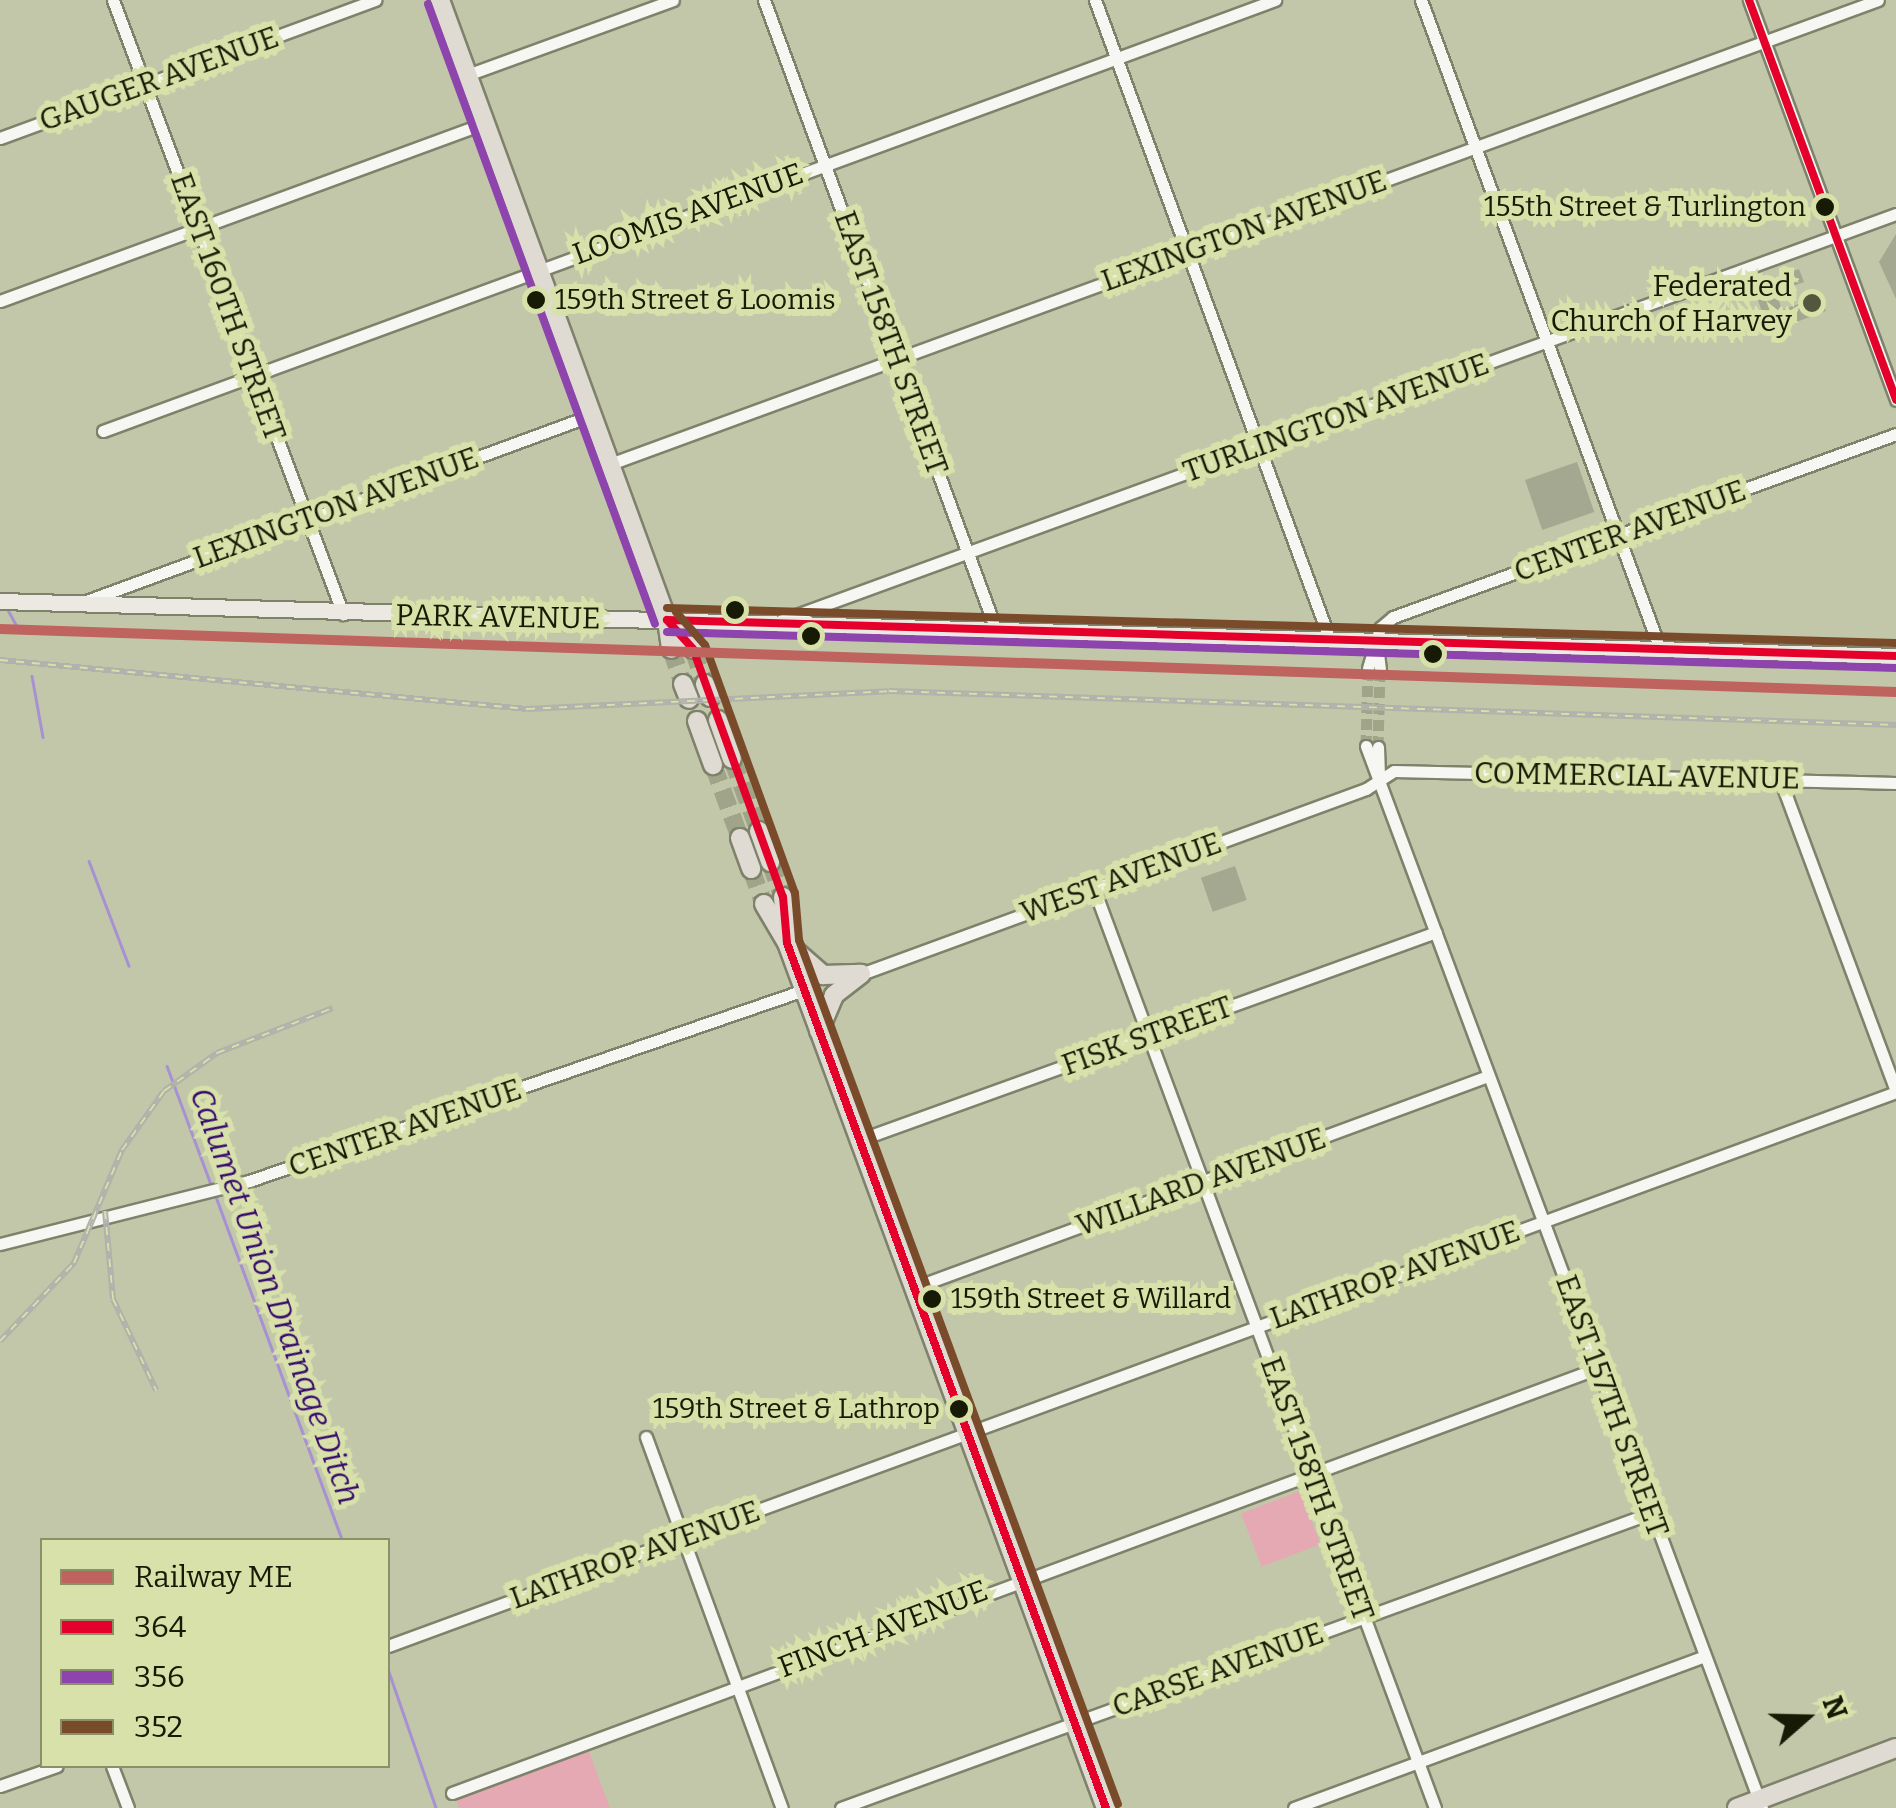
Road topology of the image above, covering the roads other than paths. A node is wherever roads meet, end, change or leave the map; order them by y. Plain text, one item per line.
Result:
1 (113, 0) edge
2 (375, 0) edge
3 (440, 0) edge
4 (672, 0) edge
5 (764, 0) edge
6 (1095, 0) edge
7 (1274, 0) edge
8 (1420, 0) edge
9 (1749, 0) edge
10 (1878, 0) edge
11 (1764, 41) junction
12 (1116, 58) junction
13 (467, 75) junction
14 (144, 84) junction
15 (485, 123) junction
16 (0, 138) edge
17 (1474, 146) junction
18 (825, 164) junction
19 (1896, 214) edge
20 (198, 228) junction
21 (1836, 236) junction
22 (1186, 252) junction
23 (538, 268) junction
24 (0, 301) edge
25 (1546, 342) junction
26 (896, 359) junction
27 (254, 376) junction
28 (1896, 400) edge
29 (592, 415) junction
30 (103, 431) dead end
31 (1896, 434) edge
32 (1258, 447) junction
33 (610, 464) junction
34 (306, 518) junction
35 (1617, 536) junction
36 (969, 552) junction
37 (0, 601) edge
38 (82, 603) junction
39 (343, 614) junction
40 (667, 620) junction
41 (776, 622) junction
42 (996, 630) junction
43 (1330, 640) junction
44 (1376, 641) junction
45 (693, 648) tunnel mouth
46 (670, 649) tunnel mouth
47 (1660, 650) junction
48 (1896, 656) edge
49 (1374, 669) tunnel mouth
50 (718, 720) dead end
51 (697, 721) dead end
52 (1372, 747) tunnel mouth
53 (732, 758) tunnel mouth
54 (713, 765) tunnel mouth
55 (1380, 778) junction
56 (1780, 778) junction
57 (1896, 783) edge
58 (759, 831) tunnel mouth
59 (740, 838) tunnel mouth
60 (770, 862) tunnel mouth
61 (752, 870) tunnel mouth
62 (1094, 888) junction
63 (783, 897) tunnel mouth
64 (764, 904) tunnel mouth
65 (1436, 932) junction
66 (788, 943) junction
67 (860, 974) junction
68 (804, 990) junction
69 (819, 1031) junction
70 (1148, 1036) junction
71 (1488, 1076) junction
72 (1896, 1091) edge
73 (859, 1140) junction
74 (1202, 1182) junction
75 (1544, 1221) junction
76 (0, 1244) edge
77 (913, 1288) junction
78 (1256, 1326) junction
79 (1598, 1368) junction
80 (966, 1433) junction
81 (646, 1436) dead end
82 (1310, 1472) junction
83 (1651, 1512) junction
84 (684, 1538) junction
85 (1020, 1577) junction
86 (1364, 1617) junction
87 (390, 1645) edge
88 (1704, 1656) junction
89 (737, 1684) junction
90 (1073, 1721) junction
91 (1896, 1748) edge
92 (1418, 1762) junction
93 (50, 1768) edge
94 (113, 1768) edge
95 (0, 1786) edge
96 (452, 1793) dead end
97 (1760, 1804) edge
98 (128, 1808) edge
99 (782, 1808) edge
100 (842, 1808) edge
101 (1106, 1808) edge
102 (1294, 1808) edge
103 (1435, 1808) edge
104 (1737, 1808) edge

1 - 14 street, EAST 160TH STREET
2 - 14 street, GAUGER AVENUE
3 - 13 main road
4 - 13 street
5 - 18 street, EAST 158TH STREET
6 - 12 street
7 - 12 street, LOOMIS AVENUE
8 - 17 street
9 - 11 street
10 - 11 street, LEXINGTON AVENUE
11 - 17 street, LEXINGTON AVENUE
11 - 21 street
12 - 18 street, LOOMIS AVENUE
12 - 22 street
13 - 15 main road
14 - 16 street, GAUGER AVENUE
14 - 20 street, EAST 160TH STREET
15 - 20 street
15 - 23 main road
17 - 22 street, LEXINGTON AVENUE
17 - 25 street
18 - 23 street, LOOMIS AVENUE
18 - 26 street, EAST 158TH STREET
19 - 21 street, TURLINGTON AVENUE
20 - 24 street
20 - 27 street, EAST 160TH STREET
21 - 25 street, TURLINGTON AVENUE
21 - 28 street
22 - 26 street, LEXINGTON AVENUE
22 - 32 street
23 - 27 street, LOOMIS AVENUE
23 - 29 main road
25 - 32 street, TURLINGTON AVENUE
25 - 35 street
26 - 33 street, LEXINGTON AVENUE
26 - 36 street, EAST 158TH STREET
27 - 30 street, LOOMIS AVENUE
27 - 34 street, EAST 160TH STREET
29 - 33 main road
29 - 34 street, LEXINGTON AVENUE
31 - 35 street, CENTER AVENUE
32 - 36 street, TURLINGTON AVENUE
32 - 43 street
33 - 40 main road
34 - 38 street, LEXINGTON AVENUE
34 - 39 street, EAST 160TH STREET
35 - 44 street, CENTER AVENUE
35 - 47 street
36 - 41 street, TURLINGTON AVENUE
36 - 42 street, EAST 158TH STREET
37 - 38 street, PARK AVENUE
38 - 39 street, PARK AVENUE
39 - 40 street, PARK AVENUE
40 - 41 street, PARK AVENUE
40 - 45 main road
40 - 46 main road
41 - 42 street, PARK AVENUE
42 - 43 street, PARK AVENUE
43 - 44 street, PARK AVENUE
44 - 47 street, PARK AVENUE
44 - 49 street
47 - 48 street, PARK AVENUE
50 - 53 main road
51 - 54 main road
52 - 55 street, EAST 157TH STREET
55 - 56 street, COMMERCIAL AVENUE
55 - 62 street, WEST AVENUE
55 - 65 street, EAST 157TH STREET
56 - 57 street, COMMERCIAL AVENUE
56 - 72 street
58 - 60 main road
59 - 61 main road
62 - 67 street, WEST AVENUE
62 - 70 street, EAST 158TH STREET
63 - 66 main road
64 - 66 main road
65 - 70 street, FISK STREET
65 - 71 street, EAST 157TH STREET
66 - 67 main road
66 - 68 main road
67 - 69 main road
68 - 69 main road
68 - 76 street, CENTER AVENUE
69 - 73 main road
70 - 73 street, FISK STREET
70 - 74 street, EAST 158TH STREET
71 - 74 street, WILLARD AVENUE
71 - 75 street, EAST 157TH STREET
72 - 75 street, LATHROP AVENUE
73 - 77 main road
74 - 77 street, WILLARD AVENUE
74 - 78 street, EAST 158TH STREET
75 - 78 street, LATHROP AVENUE
75 - 79 street, EAST 157TH STREET
77 - 80 main road
78 - 80 street, LATHROP AVENUE
78 - 82 street, EAST 158TH STREET
79 - 82 street, FINCH AVENUE
79 - 83 street, EAST 157TH STREET
80 - 84 street, LATHROP AVENUE
80 - 85 main road
81 - 84 street
82 - 85 street, FINCH AVENUE
82 - 86 street, EAST 158TH STREET
83 - 86 street, CARSE AVENUE
83 - 88 street, EAST 157TH STREET
84 - 87 street, LATHROP AVENUE
84 - 89 street
85 - 89 street, FINCH AVENUE
85 - 90 main road
86 - 90 street, CARSE AVENUE
86 - 92 street, EAST 158TH STREET
88 - 92 street
88 - 97 street, EAST 157TH STREET
89 - 96 street, FINCH AVENUE
89 - 99 street
90 - 100 street, CARSE AVENUE
90 - 101 main road
91 - 97 main road
92 - 102 street
92 - 103 street, EAST 158TH STREET
93 - 95 street
94 - 98 street
97 - 104 main road

